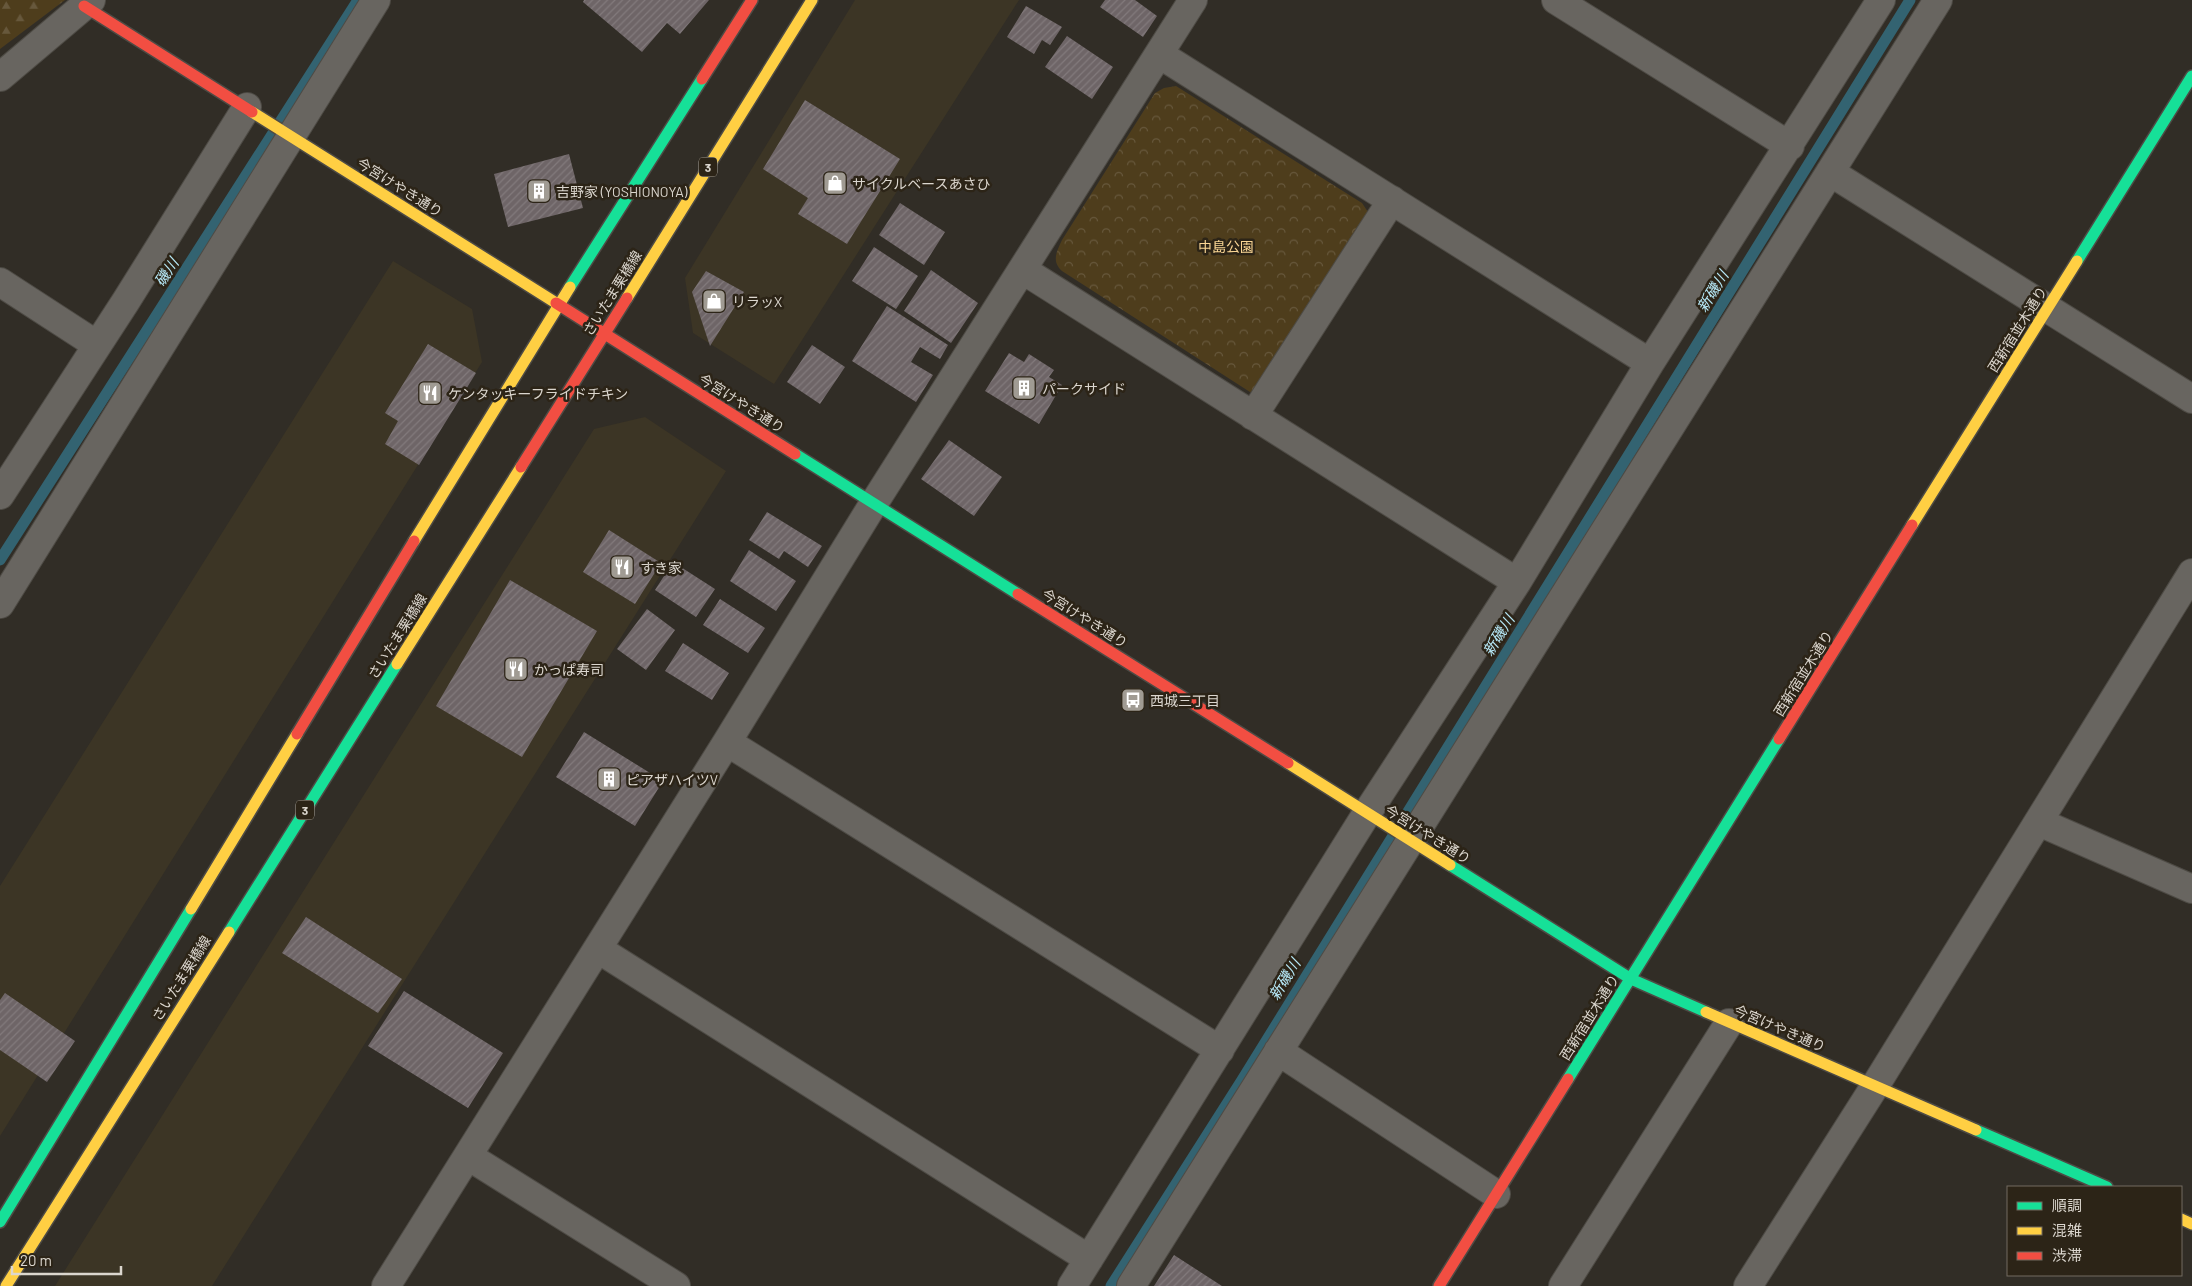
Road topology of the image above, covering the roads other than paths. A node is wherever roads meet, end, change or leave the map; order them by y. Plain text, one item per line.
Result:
1 (376, 0) edge
2 (752, 0) edge
3 (812, 0) edge
4 (1193, 0) edge
5 (1556, 0) edge
6 (1881, 0) edge
7 (1938, 0) edge
8 (88, 3) edge
9 (1159, 54) junction
10 (2192, 76) edge
11 (0, 77) edge
12 (247, 108) junction
13 (292, 137) junction
14 (1790, 146) junction
15 (1830, 172) junction
16 (1392, 200) junction
17 (1023, 270) junction
18 (0, 282) edge
19 (558, 305) junction
20 (2048, 308) junction
21 (605, 334) junction
22 (97, 345) junction
23 (1650, 363) junction
24 (2192, 399) edge
25 (1253, 416) junction
26 (0, 495) edge
27 (874, 503) junction
28 (2192, 573) edge
29 (1517, 582) junction
30 (0, 604) edge
31 (728, 742) junction
32 (1367, 813) junction
33 (2039, 822) junction
34 (1409, 840) junction
35 (2192, 888) edge
36 (598, 949) junction
37 (1631, 980) junction
38 (1729, 1023) junction
39 (1220, 1050) junction
40 (1278, 1051) junction
41 (1875, 1086) junction
42 (468, 1156) junction
43 (2105, 1186) edge
44 (1496, 1194) junction
45 (0, 1222) edge
46 (1089, 1259) junction
47 (6, 1286) edge
48 (386, 1286) edge
49 (676, 1286) edge
50 (1072, 1286) edge
51 (1131, 1286) edge
52 (1439, 1286) edge
53 (1563, 1286) edge
54 (1748, 1286) edge

1 - 13 street
2 - 19 street, さいたま栗橋線
3 - 21 street, さいたま栗橋線 / 3
4 - 9 street
5 - 14 street
6 - 14 street
7 - 15 street
8 - 11 street
8 - 12 street, 今宮けやき通り
9 - 16 street
9 - 17 street
10 - 20 street, 西新宿並木通り
12 - 13 street, 今宮けやき通り
12 - 22 street
13 - 19 street, 今宮けやき通り
13 - 30 street
14 - 23 street
15 - 20 street
15 - 34 street
16 - 23 street
16 - 25 street
17 - 25 street
17 - 27 street
18 - 22 street
19 - 21 street, 今宮けやき通り
19 - 45 street, さいたま栗橋線
20 - 24 street
20 - 37 street, 西新宿並木通り
21 - 27 street, 今宮けやき通り
21 - 47 street, さいたま栗橋線 / 3
22 - 26 street
23 - 29 street
25 - 29 street
27 - 31 street
27 - 32 street, 今宮けやき通り
28 - 33 street
29 - 32 street
31 - 36 street
31 - 39 street
32 - 34 street, 今宮けやき通り
32 - 39 street
33 - 35 street
33 - 41 street
34 - 37 street, 今宮けやき通り
34 - 40 street
36 - 42 street
36 - 46 street
37 - 38 street, 今宮けやき通り
37 - 44 street, 西新宿並木通り
38 - 41 street, 今宮けやき通り
38 - 53 street
39 - 46 street
40 - 44 street
40 - 51 street
41 - 43 street, 今宮けやき通り
41 - 54 street
42 - 48 street
42 - 49 street
44 - 52 street, 西新宿並木通り
46 - 50 street

